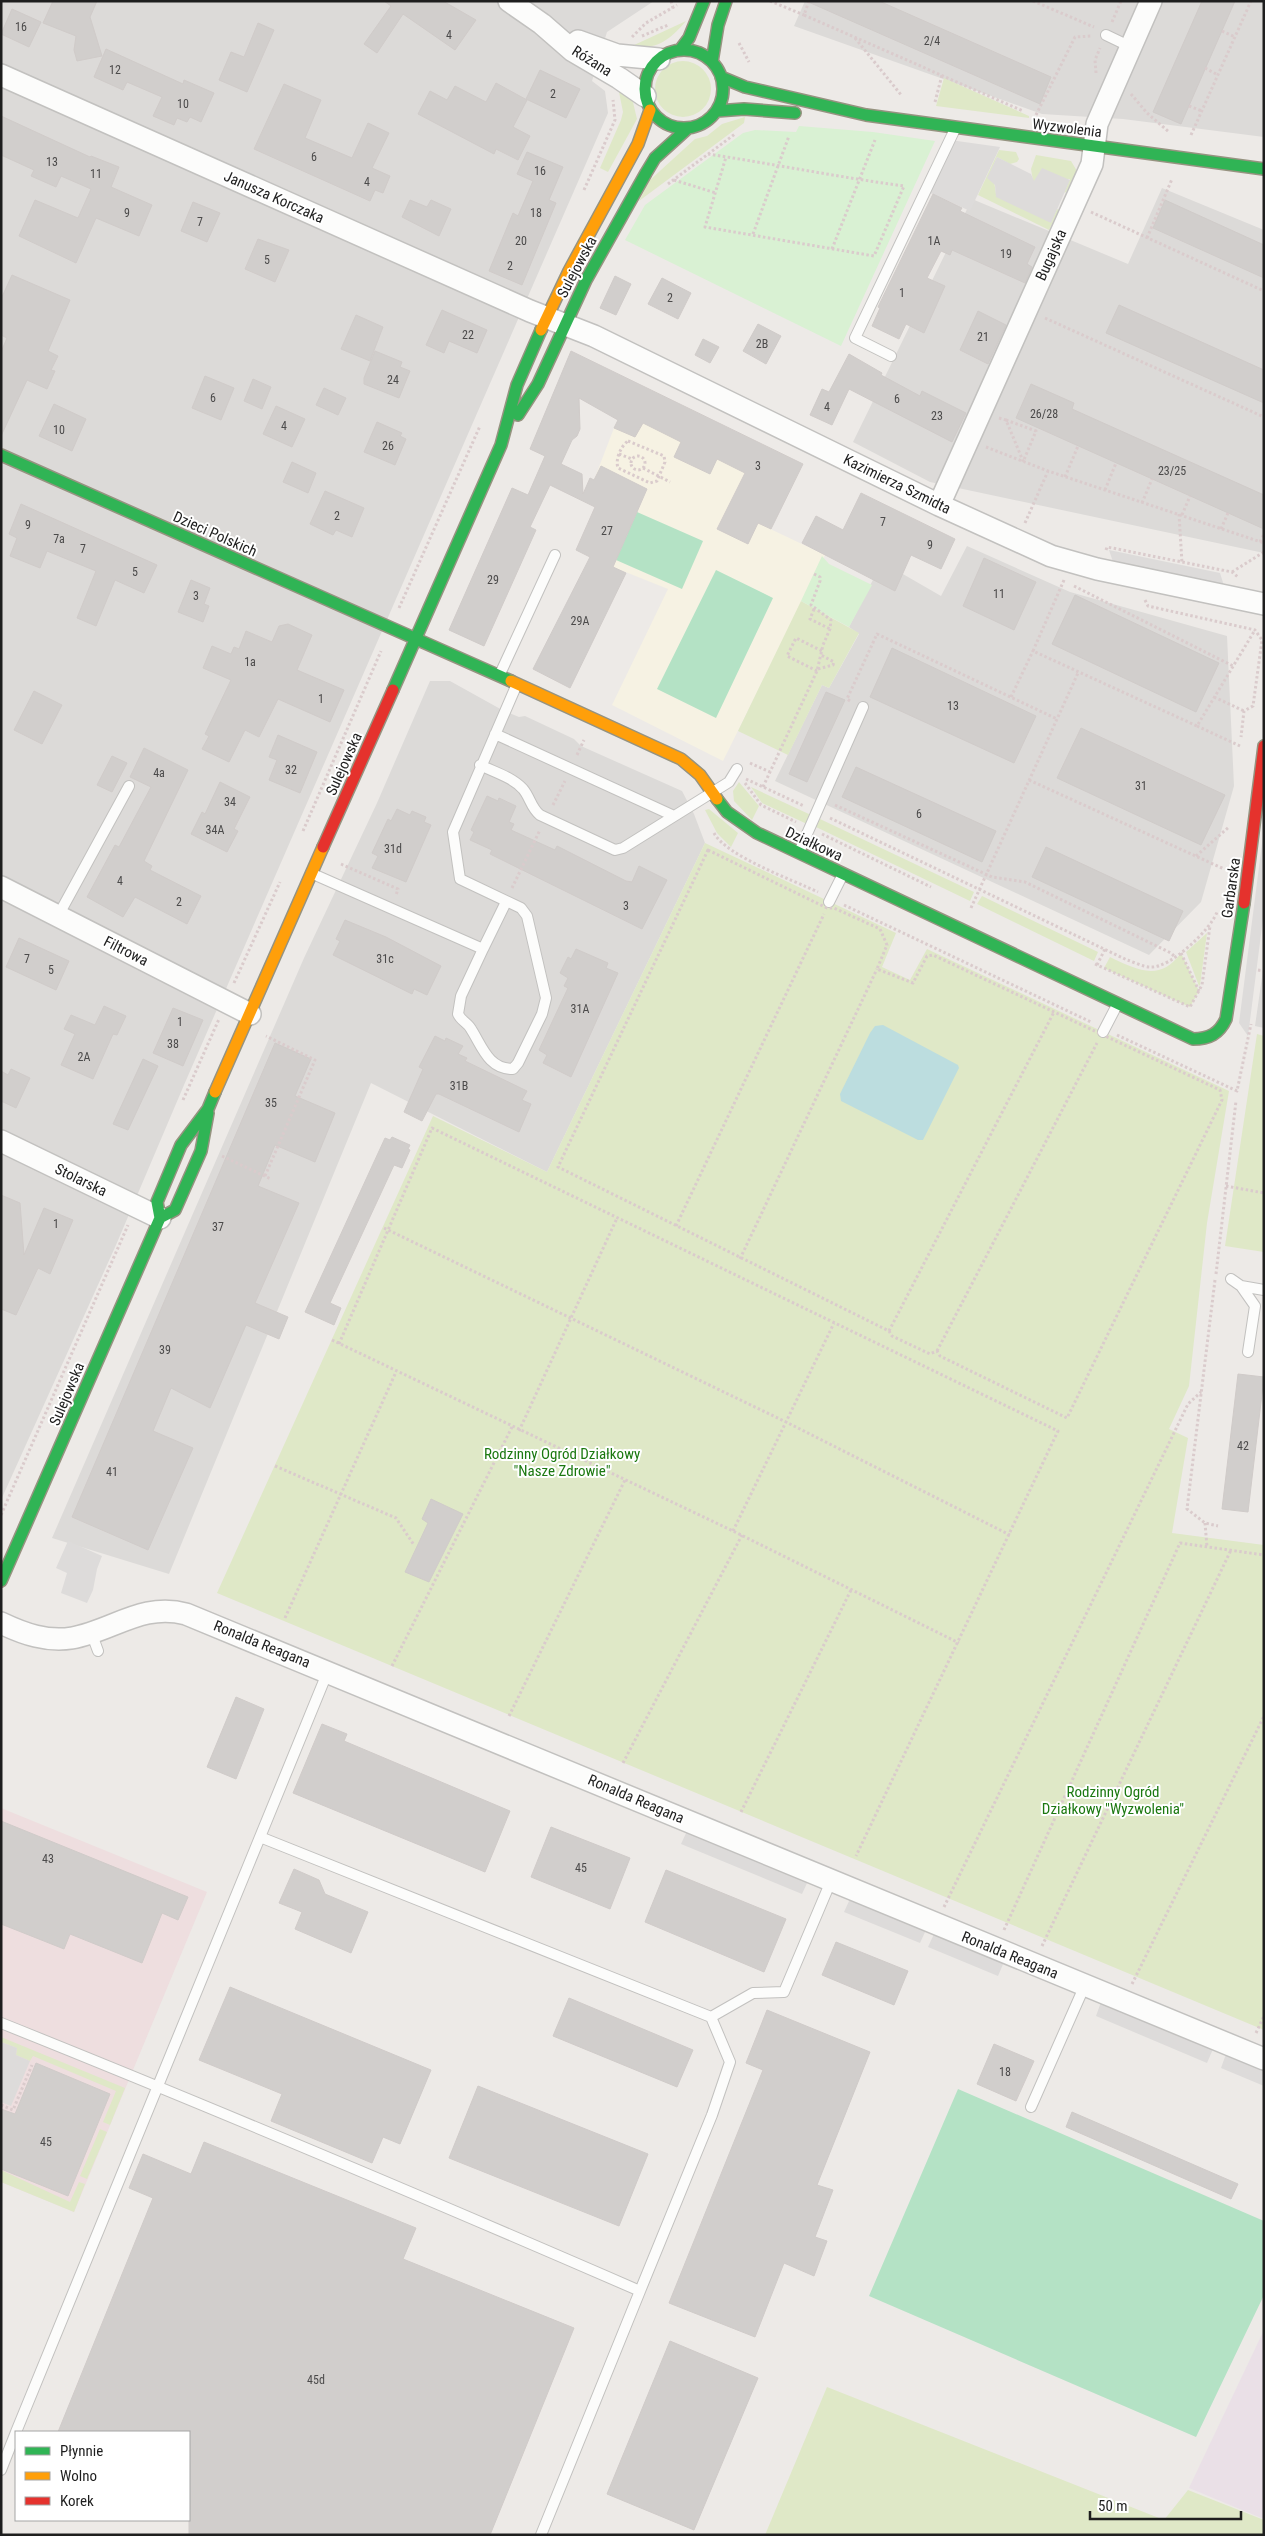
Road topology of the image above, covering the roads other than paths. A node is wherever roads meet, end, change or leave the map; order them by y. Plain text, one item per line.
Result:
1 (509, 1) edge
2 (704, 1) edge
3 (726, 1) edge
4 (1151, 1) edge
5 (542, 24) junction
6 (1106, 36) road end
7 (1131, 47) junction
8 (680, 50) junction
9 (658, 59) junction
10 (712, 62) junction
11 (1, 75) edge
12 (721, 77) junction
13 (647, 103) junction
14 (716, 111) junction
15 (866, 115) junction
16 (687, 128) junction
17 (956, 128) junction
18 (1093, 146) junction
19 (1264, 169) edge
20 (555, 321) junction
21 (891, 356) dead end
22 (507, 430) junction
23 (1, 455) edge
24 (939, 505) junction
25 (556, 555) dead end
26 (1264, 604) edge
27 (416, 640) junction
28 (500, 675) junction
29 (517, 683) junction
30 (863, 707) road end
31 (494, 734) junction
32 (1264, 746) edge
33 (480, 765) junction
34 (737, 769) dead end
35 (129, 786) dead end
36 (712, 792) junction
37 (674, 816) junction
38 (798, 853) junction
39 (312, 873) junction
40 (844, 874) junction
41 (1, 887) edge
42 (506, 902) junction
43 (829, 903) road end
44 (58, 916) junction
45 (483, 949) junction
46 (1117, 1005) junction
47 (250, 1014) junction
48 (1103, 1031) road end
49 (1218, 1032) joint
50 (208, 1109) junction
51 (1, 1141) edge
52 (160, 1218) junction
53 (1231, 1279) dead end
54 (1241, 1286) junction
55 (1264, 1290) edge
56 (1248, 1352) dead end
57 (1, 1581) edge
58 (1, 1623) edge
59 (328, 1671) junction
60 (260, 1836) junction
61 (831, 1881) junction
62 (1085, 1985) junction
63 (711, 2017) junction
64 (1, 2023) edge
65 (1264, 2059) edge
66 (156, 2087) junction
67 (1031, 2107) dead end
68 (640, 2291) junction
69 (16, 2431) edge
70 (15, 2435) edge
71 (1, 2470) edge
72 (541, 2535) edge

1 - 5 street, Różana
2 - 8 main road
3 - 10 main road
4 - 7 street, Bugajska
5 - 9 street, Różana
5 - 13 street, Różana
6 - 7 lane
7 - 18 street, Bugajska
8 - 9 main road
8 - 10 main road
9 - 13 main road
10 - 12 main road
11 - 20 street, Janusza Korczaka
12 - 14 main road
12 - 15 main road, Wyzwolenia
13 - 16 main road
13 - 20 main road, Sulejowska
14 - 15 main road, Wyzwolenia
14 - 16 main road
15 - 17 main road, Wyzwolenia
16 - 20 main road, Sulejowska
17 - 18 main road, Wyzwolenia
17 - 21 lane
18 - 19 main road, Wyzwolenia
18 - 24 street, Bugajska
20 - 22 main road, Sulejowska
20 - 22 main road, Sulejowska
20 - 24 street, Kazimierza Szmidta
22 - 27 main road, Sulejowska
23 - 27 main road, Dzieci Polskich
24 - 26 street, Kazimierza Szmidta
25 - 28 lane
27 - 28 main road, Działkowa
27 - 39 main road, Sulejowska
28 - 29 main road, Działkowa
29 - 31 lane
29 - 36 main road, Działkowa
30 - 38 lane
31 - 33 lane
31 - 37 lane
32 - 49 main road, Garbarska
33 - 37 lane
33 - 42 lane
34 - 36 lane
35 - 44 lane
36 - 37 lane
36 - 38 main road, Działkowa
38 - 40 main road, Działkowa
39 - 45 lane
39 - 47 main road, Sulejowska
40 - 43 lane
40 - 46 main road, Działkowa
41 - 44 street, Filtrowa
42 - 45 lane
42 - 45 lane
44 - 47 street, Filtrowa
46 - 48 lane
46 - 49 main road, Działkowa
47 - 50 main road, Sulejowska
50 - 52 main road, Sulejowska
50 - 52 main road, Sulejowska
51 - 52 street, Stolarska
52 - 57 main road, Sulejowska
53 - 54 lane
54 - 55 lane
54 - 56 lane
58 - 59 street, Ronalda Reagana
59 - 60 lane
59 - 61 street, Ronalda Reagana
60 - 63 lane
60 - 66 lane
61 - 62 street, Ronalda Reagana
61 - 63 lane
62 - 65 street, Ronalda Reagana
62 - 67 lane
63 - 68 lane
64 - 66 lane
66 - 68 lane
66 - 69 lane
68 - 72 lane
70 - 71 lane

